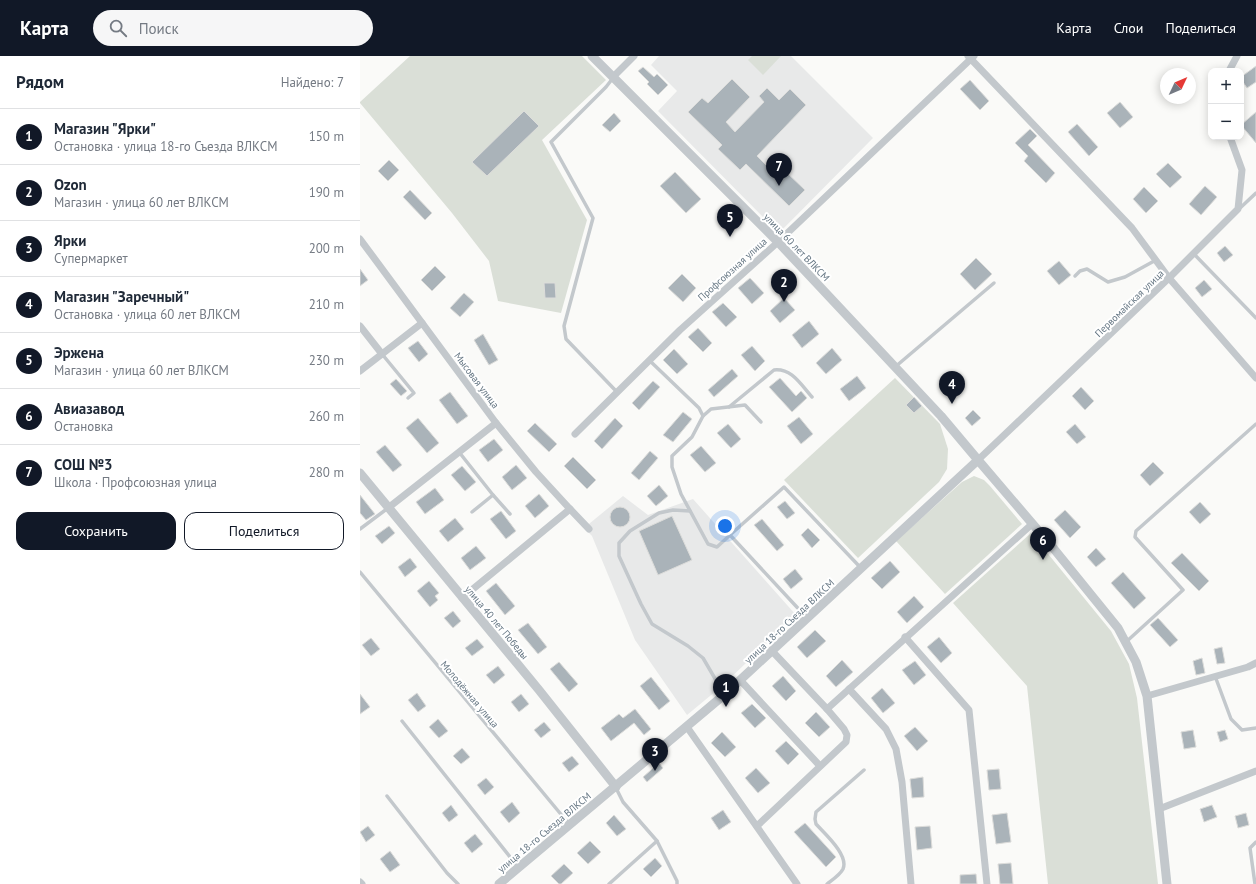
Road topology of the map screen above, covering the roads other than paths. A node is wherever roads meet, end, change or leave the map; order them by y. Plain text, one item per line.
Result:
1 (592, 56) edge
2 (634, 56) edge
3 (1237, 56) edge
4 (971, 57) edge
5 (1231, 68) edge
6 (613, 77) junction
7 (1231, 140) edge
8 (1256, 193) edge
9 (1238, 210) junction
10 (360, 239) edge
11 (778, 242) junction
12 (1194, 254) junction
13 (1156, 260) junction
14 (1075, 276) dead end
15 (1169, 278) junction
16 (994, 283) dead end
17 (1256, 319) edge
18 (422, 323) junction
19 (360, 326) edge
20 (382, 354) junction
21 (649, 360) junction
22 (895, 367) junction
23 (360, 371) edge
24 (1256, 378) edge
25 (617, 392) junction
26 (408, 398) dead end
27 (812, 398) dead end
28 (729, 407) junction
29 (703, 416) junction
30 (761, 422) dead end
31 (496, 423) junction
32 (1256, 424) edge
33 (575, 434) dead end
34 (459, 452) junction
35 (978, 460) junction
36 (360, 473) edge
37 (493, 495) junction
38 (388, 508) junction
39 (570, 509) junction
40 (690, 511) junction
41 (472, 512) dead end
42 (510, 514) dead end
43 (1032, 524) junction
44 (589, 529) dead end
45 (360, 530) edge
46 (730, 535) junction
47 (861, 568) junction
48 (360, 572) edge
49 (462, 598) junction
50 (808, 619) junction
51 (905, 637) junction
52 (1126, 642) junction
53 (772, 651) junction
54 (1256, 663) edge
55 (1215, 676) junction
56 (741, 681) junction
57 (849, 689) junction
58 (724, 695) junction
59 (1147, 696) junction
60 (827, 709) junction
61 (402, 721) dead end
62 (687, 727) junction
63 (1256, 728) edge
64 (820, 766) junction
65 (864, 770) dead end
66 (1256, 771) edge
67 (616, 786) junction
68 (387, 796) dead end
69 (1159, 809) junction
70 (570, 825) junction
71 (757, 826) junction
72 (657, 841) junction
73 (1256, 842) edge
74 (518, 868) junction
75 (458, 884) edge
76 (499, 884) edge
77 (609, 884) edge
78 (677, 884) edge
79 (797, 884) edge
80 (827, 884) edge
81 (911, 884) edge
82 (987, 884) edge
83 (1167, 884) edge
84 (1255, 884) edge

1 - 6 street, улица 60 лет ВЛКСМ
2 - 6 street
3 - 5 street
4 - 11 street, Профсоюзная улица
4 - 13 street
6 - 11 street, улица 60 лет ВЛКСМ
6 - 25 lane
7 - 9 street
8 - 9 lane
9 - 12 street, Первомайская улица
10 - 18 street, Мысовая улица
11 - 21 street, Профсоюзная улица
11 - 22 street, улица 60 лет ВЛКСМ
12 - 15 street, Первомайская улица
12 - 17 lane
13 - 14 lane
13 - 15 street
15 - 24 street
15 - 35 street, Первомайская улица
16 - 22 lane
18 - 20 street
18 - 31 street, Мысовая улица
19 - 20 street
20 - 23 street
20 - 26 lane
21 - 25 street, Профсоюзная улица
21 - 29 lane
22 - 35 street, улица 60 лет ВЛКСМ
25 - 33 street, Профсоюзная улица
27 - 28 lane
28 - 29 lane
28 - 30 lane
29 - 40 lane
31 - 34 street, Мысовая улица
31 - 39 street
32 - 52 lane
34 - 37 lane
34 - 38 street, Мысовая улица
35 - 43 street, улица 60 лет ВЛКСМ
35 - 47 street, улица 18-го Съезда ВЛКСМ
36 - 38 street, улица 40 лет Победы
37 - 41 lane
37 - 42 lane
38 - 45 lane
38 - 49 street, улица 40 лет Победы
39 - 44 street
39 - 49 street
40 - 46 lane
40 - 58 lane
43 - 51 street
43 - 52 street, улица 60 лет ВЛКСМ
46 - 47 lane
46 - 50 lane
47 - 50 street, улица 18-го Съезда ВЛКСМ
48 - 70 lane, Молодёжная улица
49 - 67 street, улица 40 лет Победы
50 - 53 street, улица 18-го Съезда ВЛКСМ
51 - 57 street
51 - 82 street
52 - 59 street, улица 60 лет ВЛКСМ
53 - 56 street, улица 18-го Съезда ВЛКСМ
53 - 60 street
54 - 55 street
55 - 59 street
55 - 63 lane
56 - 58 street, улица 18-го Съезда ВЛКСМ
56 - 64 street
57 - 60 street
57 - 81 street
58 - 62 street, улица 18-го Съезда ВЛКСМ
59 - 69 street, улица 60 лет ВЛКСМ
60 - 64 street
61 - 74 lane
62 - 67 street, улица 18-го Съезда ВЛКСМ
62 - 71 street
64 - 71 street
65 - 80 lane
66 - 69 street
67 - 70 street, улица 18-го Съезда ВЛКСМ
67 - 72 lane
68 - 75 lane
69 - 83 street, улица 60 лет ВЛКСМ
70 - 74 street, улица 18-го Съезда ВЛКСМ
71 - 79 street
72 - 77 lane
72 - 78 lane
73 - 84 lane
74 - 76 street, улица 18-го Съезда ВЛКСМ

